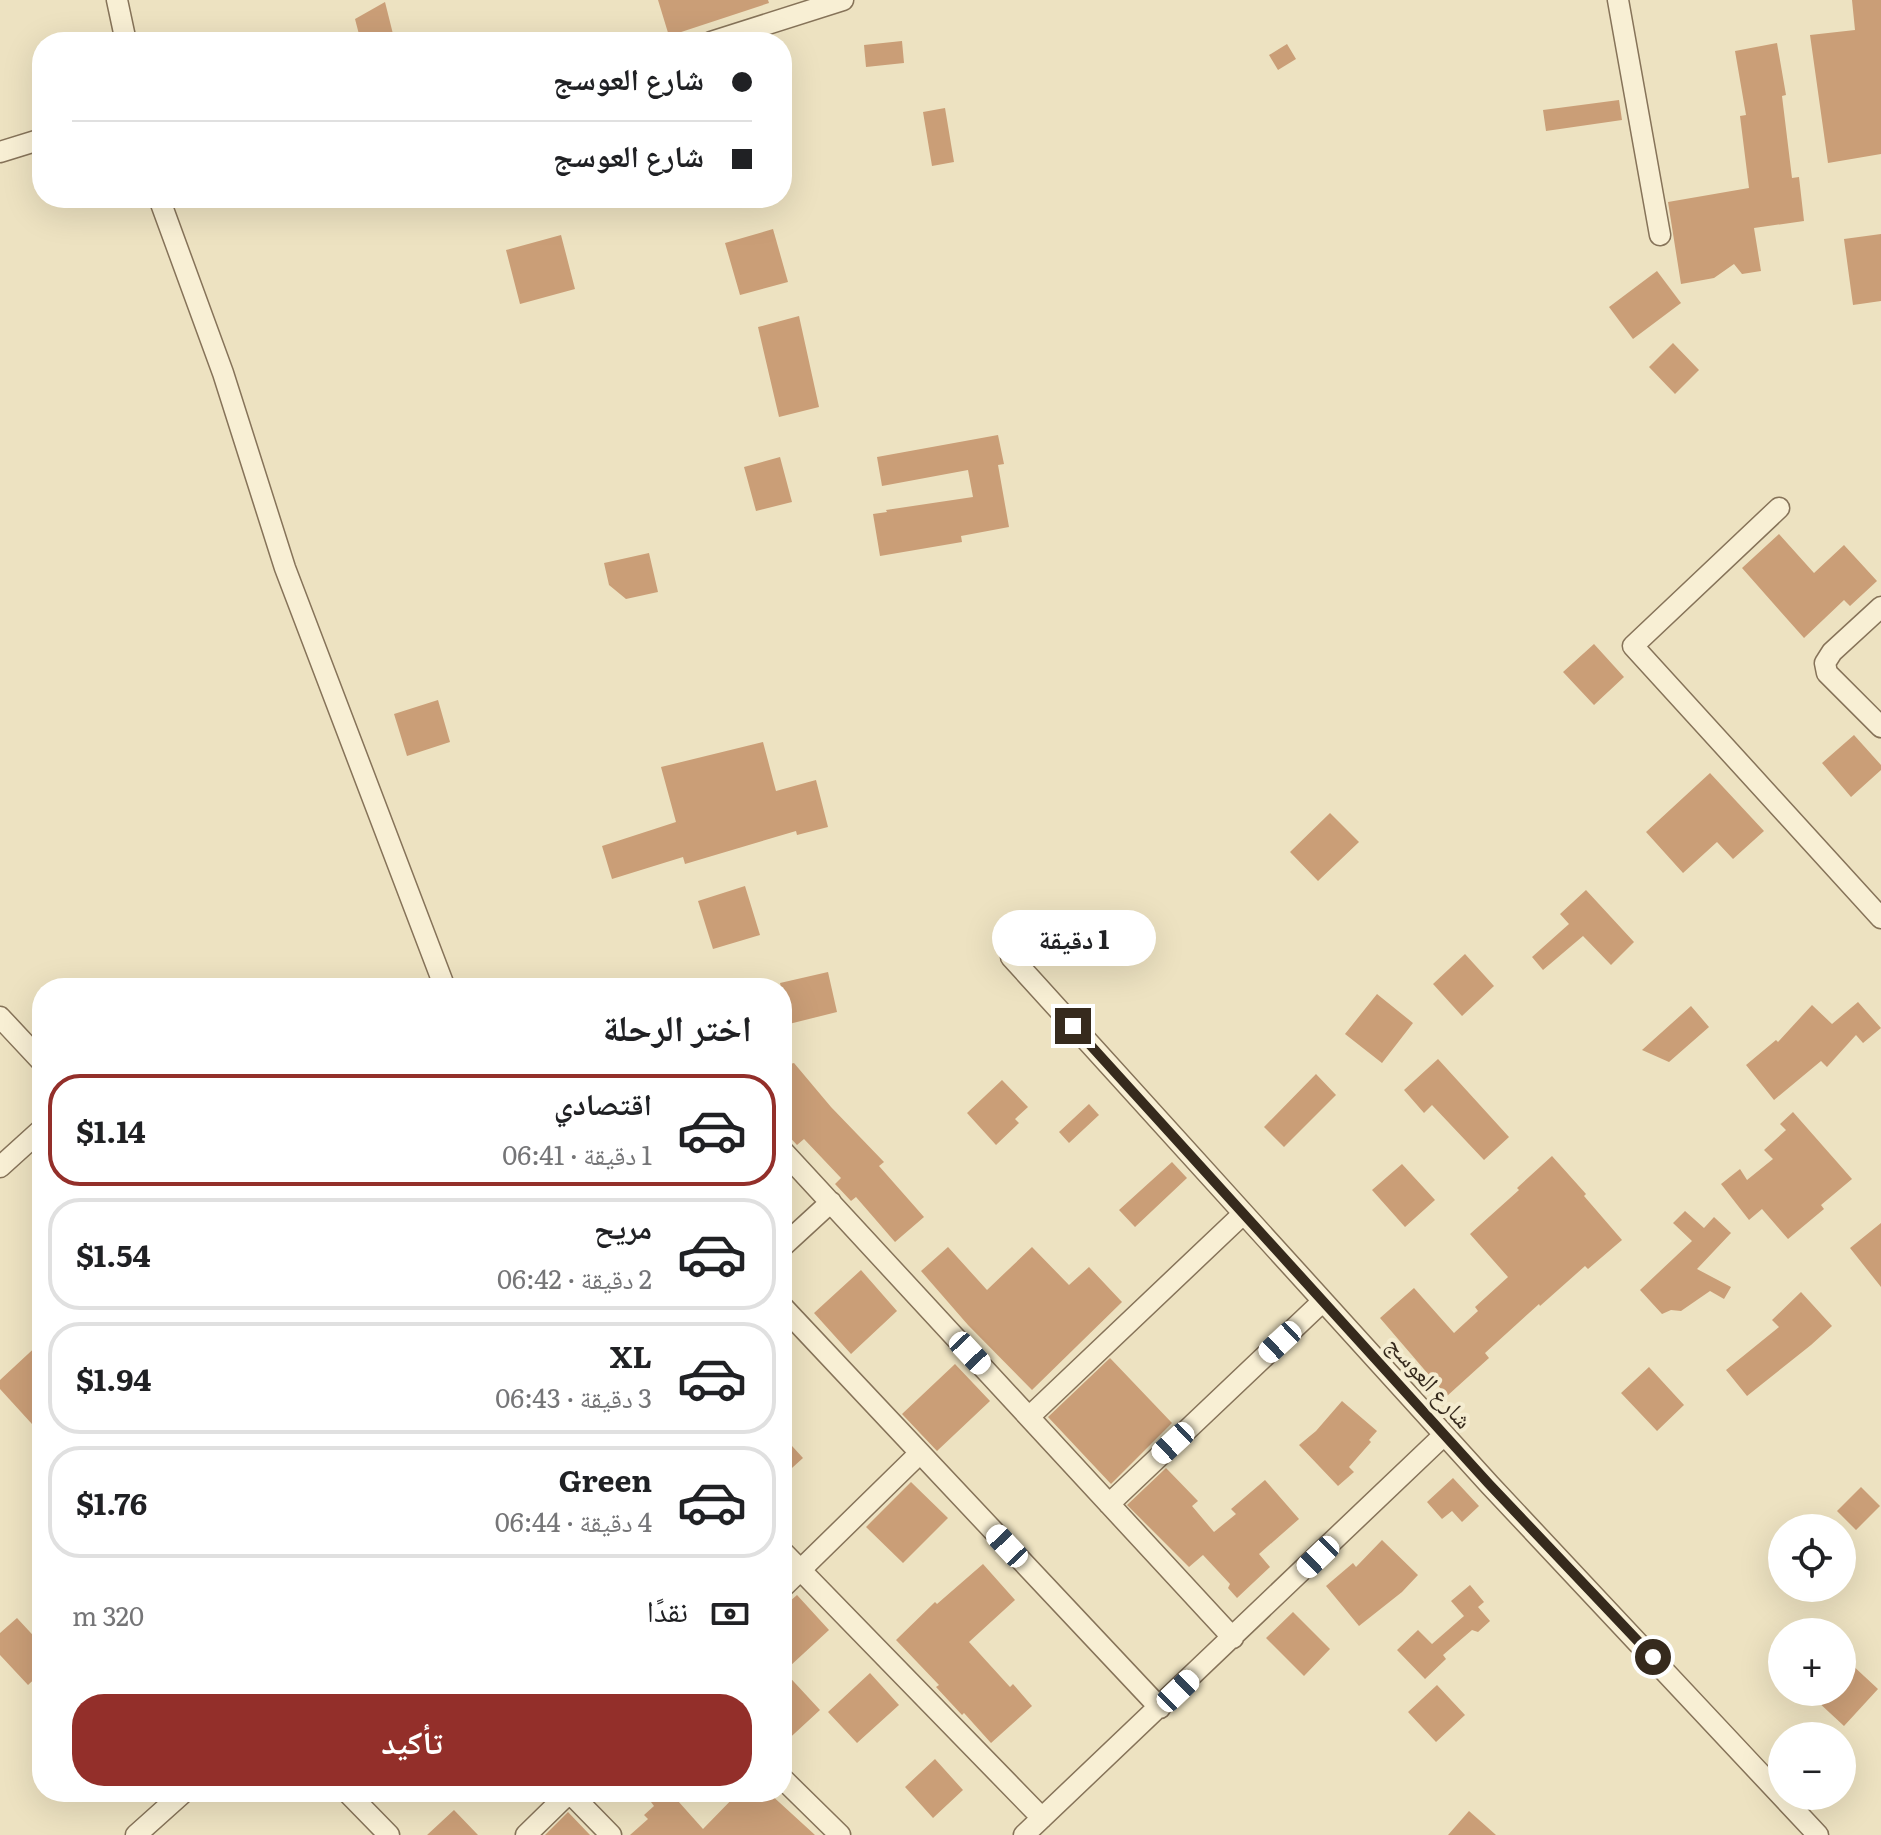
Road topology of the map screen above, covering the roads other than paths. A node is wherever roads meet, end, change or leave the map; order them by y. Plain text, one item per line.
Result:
1 (117, 0) edge
2 (843, 0) edge
3 (1618, 0) edge
4 (817, 4) edge
5 (124, 32) edge
6 (739, 32) edge
7 (32, 142) edge
8 (0, 152) edge
9 (163, 208) edge
10 (1660, 235) dead end
11 (1779, 508) dead end
12 (1881, 607) edge
13 (1881, 727) edge
14 (1881, 918) edge
15 (1011, 957) dead end
16 (441, 978) edge
17 (0, 1017) edge
18 (32, 1051) edge
19 (32, 1138) edge
20 (792, 1161) edge
21 (0, 1167) edge
22 (831, 1202) junction
23 (1243, 1214) junction
24 (792, 1238) edge
25 (1323, 1301) junction
26 (792, 1317) edge
27 (1029, 1417) junction
28 (1444, 1435) junction
29 (920, 1453) junction
30 (1109, 1504) junction
31 (792, 1562) edge
32 (800, 1570) junction
33 (792, 1578) edge
34 (1233, 1638) junction
35 (1160, 1708) junction
36 (792, 1788) edge
37 (175, 1802) edge
38 (357, 1802) edge
39 (560, 1802) edge
40 (580, 1802) edge
41 (1042, 1818) junction
42 (150, 1831) edge
43 (389, 1835) edge
44 (526, 1835) edge
45 (611, 1835) edge
46 (840, 1835) edge
47 (1024, 1835) edge
48 (1818, 1835) edge

1 - 5 street
2 - 4 street
3 - 10 street
4 - 6 street
7 - 8 street
9 - 16 street
11 - 14 street
12 - 13 street
15 - 23 street, شارع العوسج
17 - 18 street
19 - 21 street
20 - 22 street
22 - 24 street
22 - 27 street
23 - 25 street, شارع العوسج
23 - 27 street
25 - 28 street, شارع العوسج
25 - 30 street
26 - 29 street
27 - 30 street
28 - 34 street
28 - 48 street, شارع العوسج
29 - 32 street
29 - 35 street
30 - 34 street
31 - 32 street
32 - 33 street
32 - 41 street
34 - 35 street
35 - 41 street
36 - 46 street
37 - 42 street
38 - 43 street
39 - 44 street
40 - 45 street
41 - 47 street

